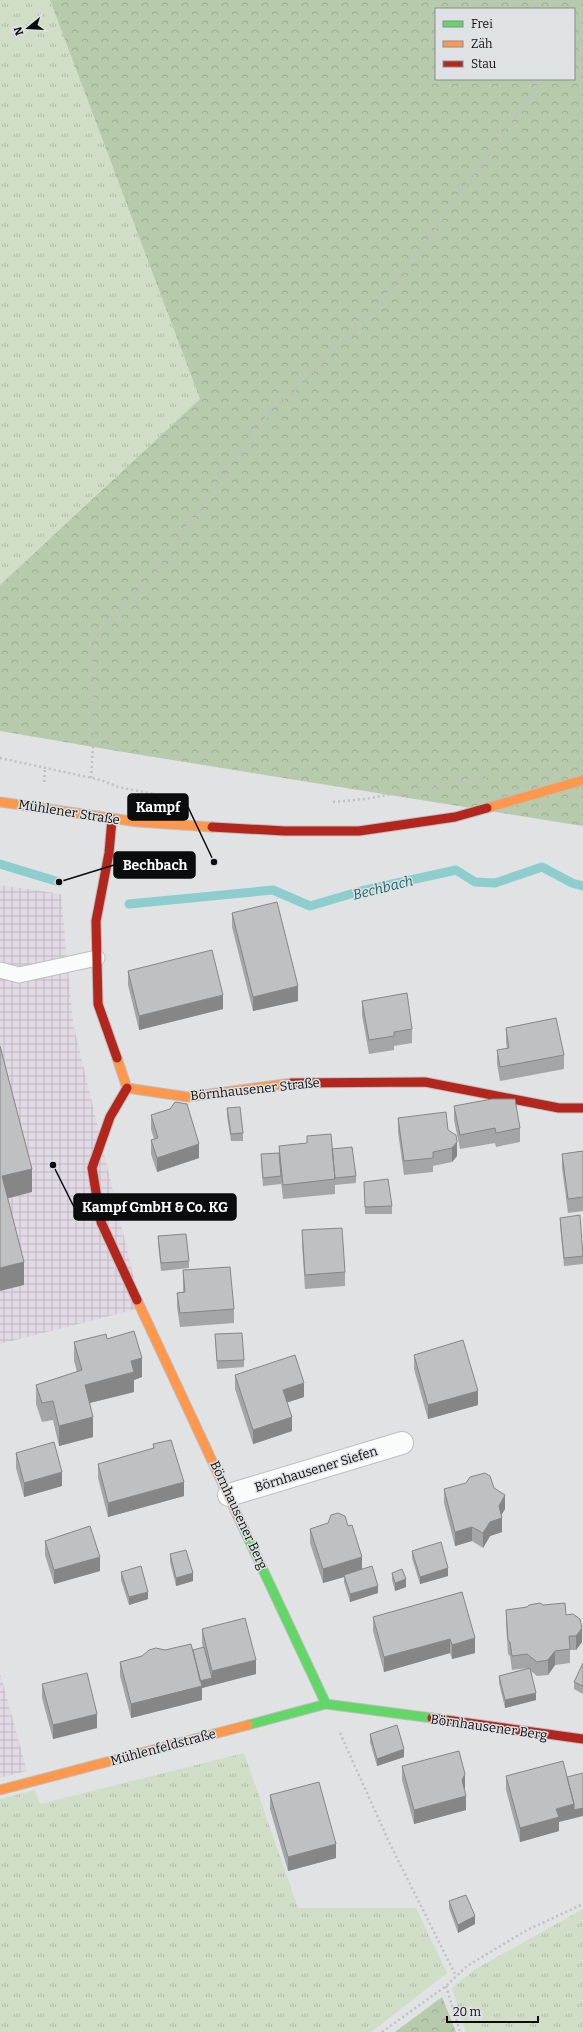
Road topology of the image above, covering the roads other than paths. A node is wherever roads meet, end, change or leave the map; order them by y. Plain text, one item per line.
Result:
1 (583, 780) edge
2 (0, 802) edge
3 (112, 819) junction
4 (97, 958) junction
5 (0, 970) edge
6 (127, 1088) junction
7 (583, 1108) edge
8 (402, 1443) dead end
9 (229, 1495) junction
10 (326, 1704) junction
11 (583, 1739) edge
12 (0, 1790) edge

1 - 3 street, Mühlener Straße
2 - 3 street, Mühlener Straße
3 - 4 street
4 - 5 lane
4 - 6 street
6 - 7 street, Börnhausener Straße
6 - 9 street, Börnhausener Berg
8 - 9 street, Börnhausener Siefen
9 - 10 street, Börnhausener Berg
10 - 11 street, Börnhausener Berg
10 - 12 street, Mühlenfeldstraße

